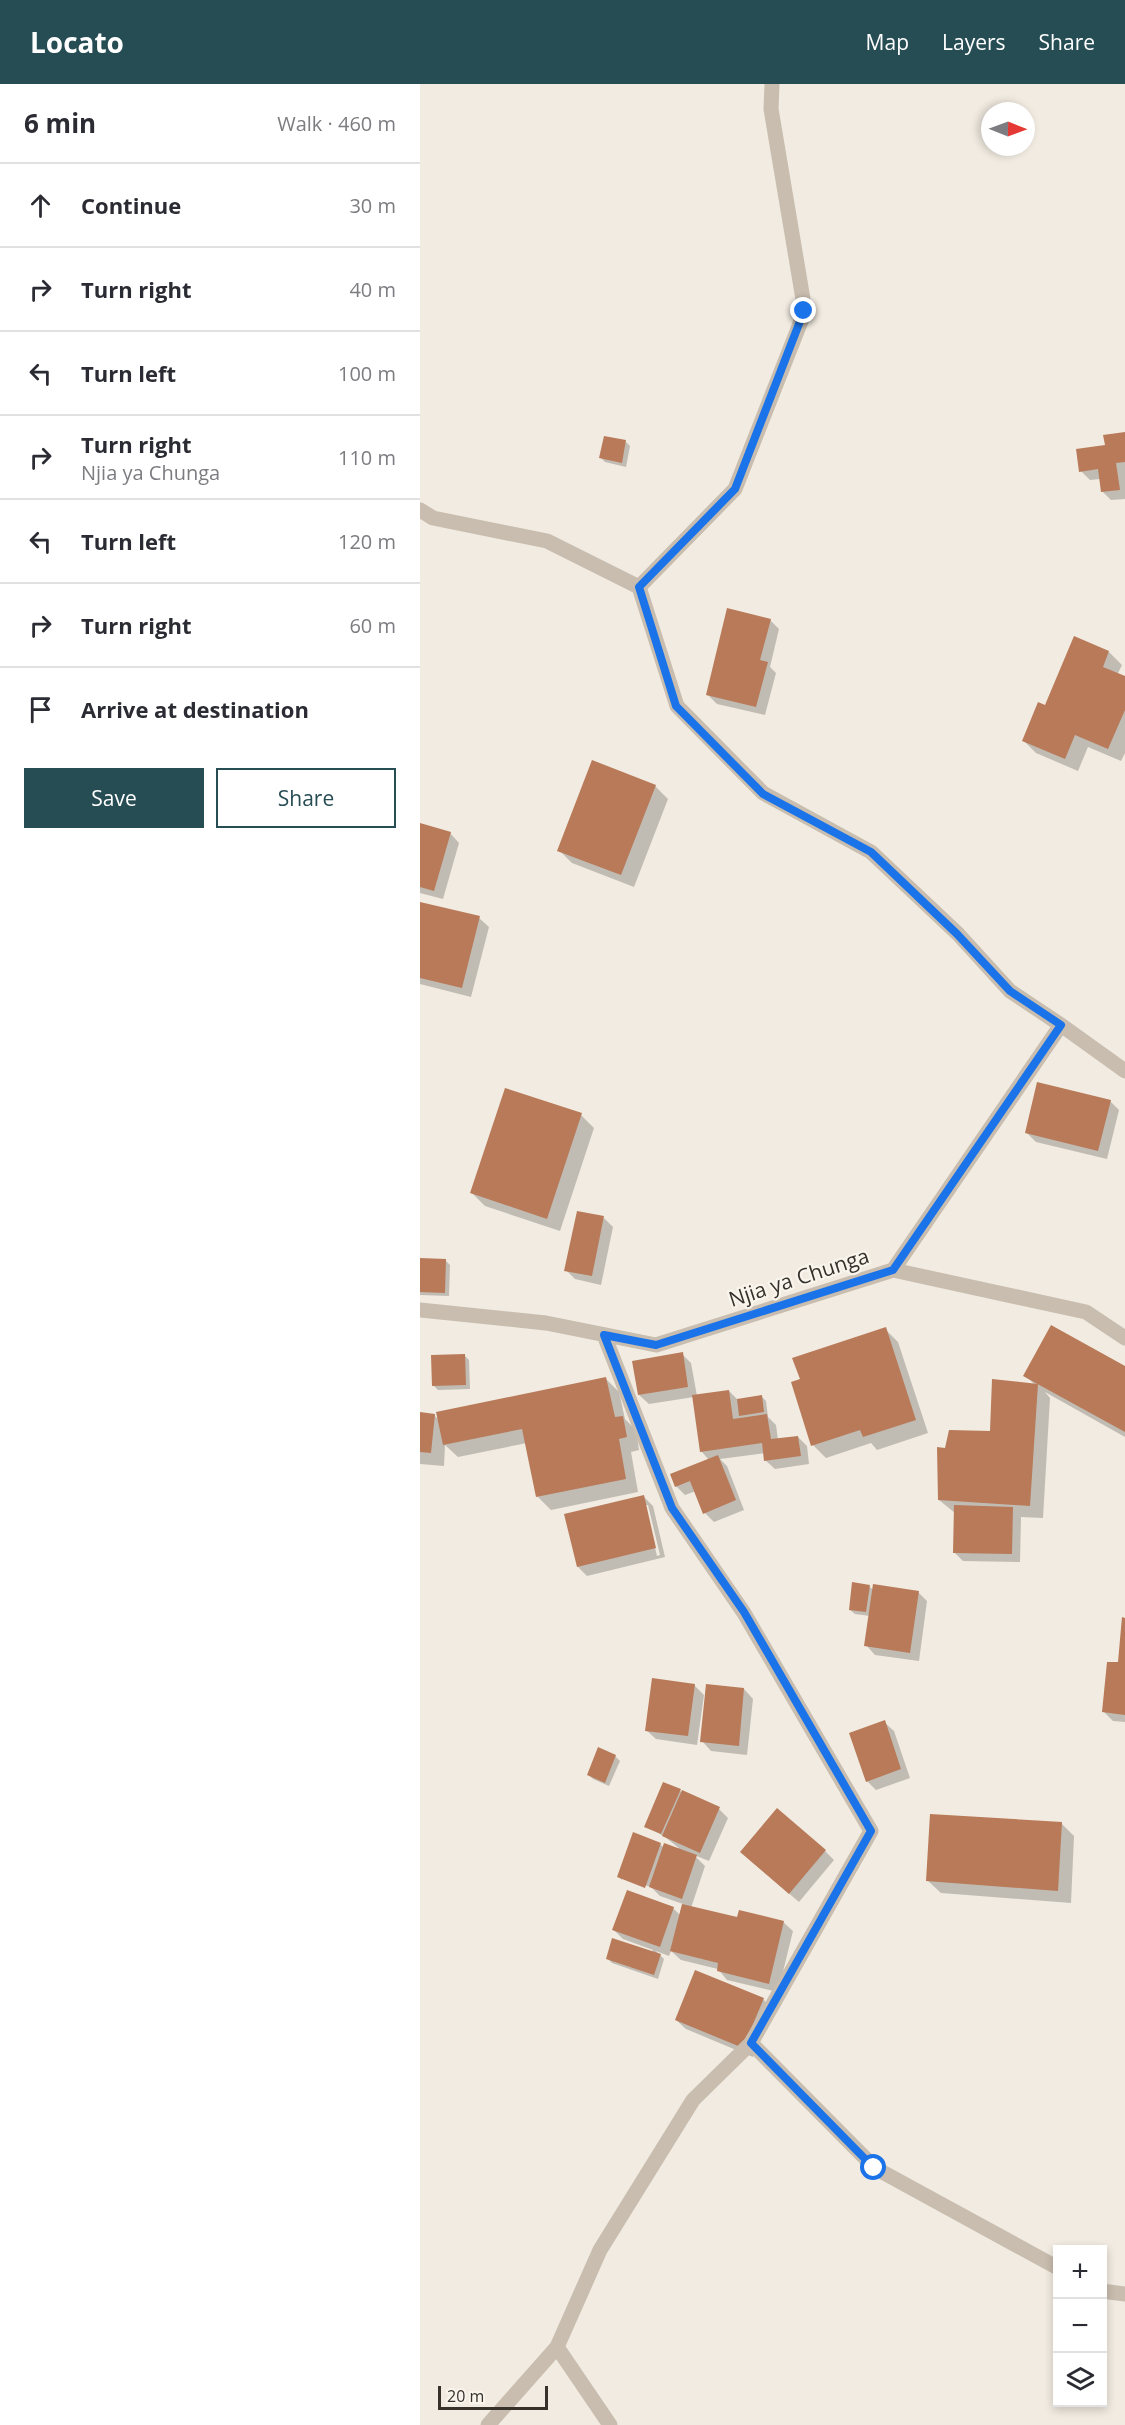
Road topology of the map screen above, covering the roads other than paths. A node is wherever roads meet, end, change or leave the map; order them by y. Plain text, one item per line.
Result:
1 (772, 84) edge
2 (420, 510) edge
3 (639, 587) junction
4 (1061, 1025) junction
5 (1125, 1071) edge
6 (893, 1270) junction
7 (420, 1310) edge
8 (604, 1335) junction
9 (1125, 1338) edge
10 (751, 2043) junction
11 (1053, 2265) edge
12 (1107, 2292) edge
13 (1125, 2294) edge
14 (557, 2347) junction
15 (488, 2425) edge
16 (610, 2425) edge

1 - 3 street
2 - 3 street
3 - 4 street
4 - 5 street
4 - 6 street, Njia ya Chunga
6 - 8 street, Njia ya Chunga
6 - 9 street
7 - 8 street, Njia ya Chunga
8 - 10 street
10 - 11 street
10 - 14 street
12 - 13 street
14 - 15 street
14 - 16 street

